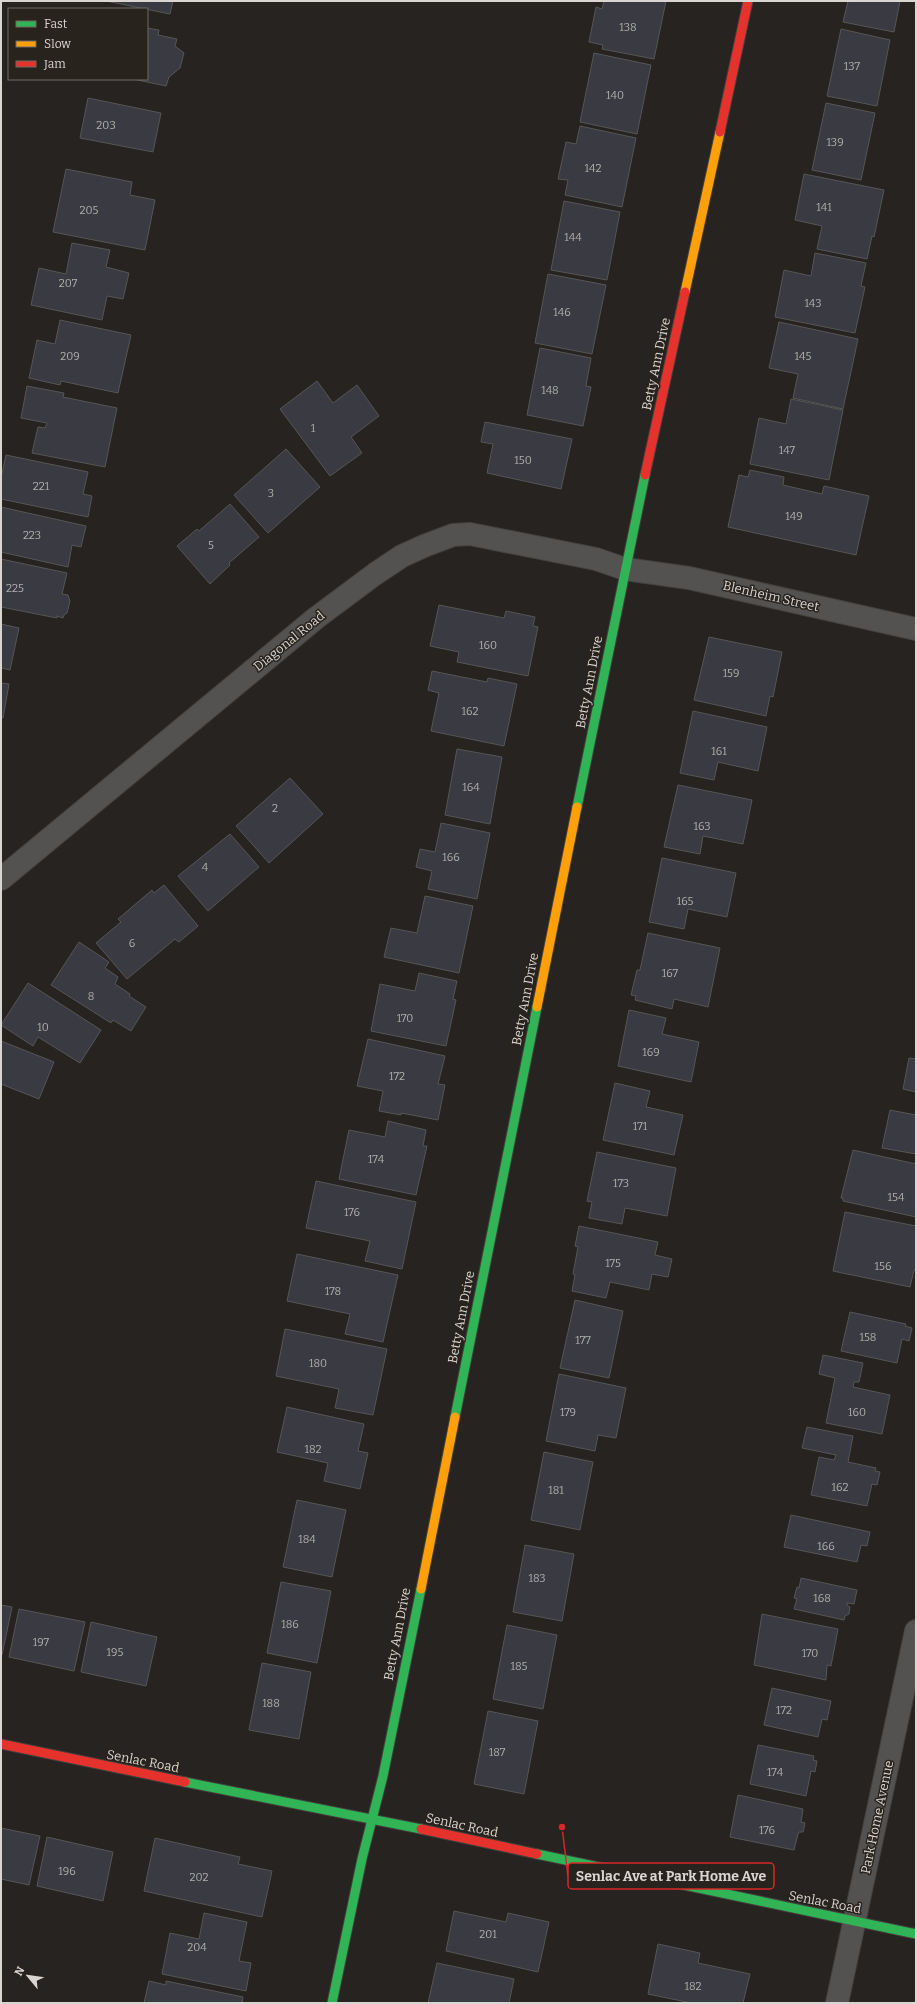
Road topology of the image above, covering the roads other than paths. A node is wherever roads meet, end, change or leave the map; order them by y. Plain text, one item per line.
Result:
1 (748, 1) edge
2 (626, 569) junction
3 (916, 629) edge
4 (1, 879) edge
5 (916, 1631) edge
6 (1, 1744) edge
7 (372, 1818) junction
8 (855, 1921) junction
9 (916, 1934) edge
10 (332, 2003) edge
11 (837, 2003) edge

1 - 2 street, Betty Ann Drive
2 - 3 street, Blenheim Street
2 - 4 street, Diagonal Road
2 - 7 street, Betty Ann Drive
5 - 8 street, Park Home Avenue
6 - 7 street, Senlac Road
7 - 8 street, Senlac Road
7 - 10 street, Betty Ann Drive
8 - 9 street, Senlac Road
8 - 11 street, Park Home Avenue

